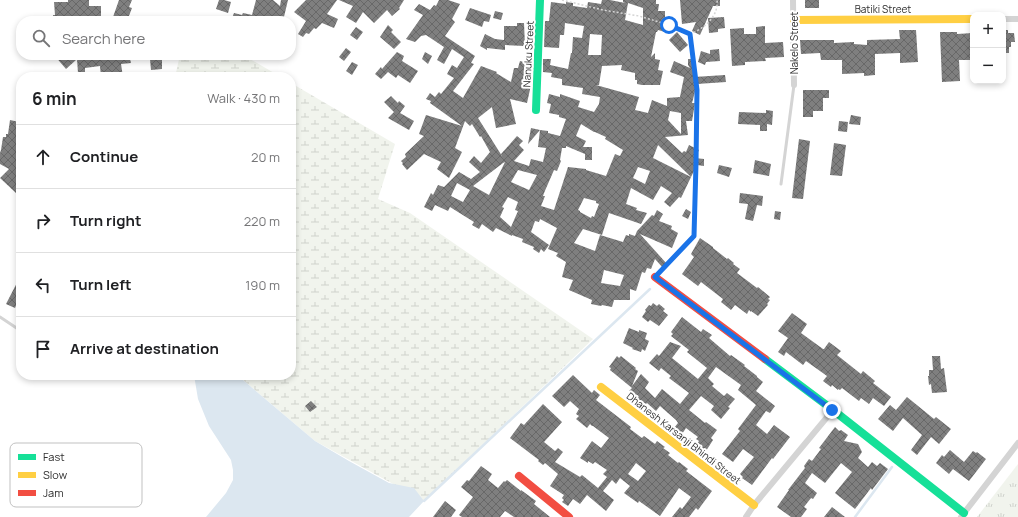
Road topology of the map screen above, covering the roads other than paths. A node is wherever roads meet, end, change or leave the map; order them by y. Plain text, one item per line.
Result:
1 (540, 0) edge
2 (793, 0) edge
3 (970, 19) edge
4 (1006, 19) edge
5 (1018, 19) edge
6 (794, 20) junction
7 (794, 85) joint
8 (536, 110) dead end
9 (781, 184) dead end
10 (655, 277) road end
11 (0, 318) edge
12 (16, 328) edge
13 (601, 388) dead end
14 (832, 410) junction
15 (1018, 443) edge
16 (519, 476) dead end
17 (754, 505) junction
18 (963, 515) edge
19 (569, 517) edge
20 (746, 517) edge

1 - 8 street, Nanuku Street
2 - 6 street, Nakelo Street
3 - 6 street, Batiki Street
4 - 5 street
6 - 7 street, Nakelo Street
7 - 9 lane
10 - 14 street
11 - 12 lane
13 - 17 street, Dhanesh Karsanji Bhindi Street
14 - 17 street
14 - 18 street
15 - 18 street
16 - 19 street
17 - 20 street

